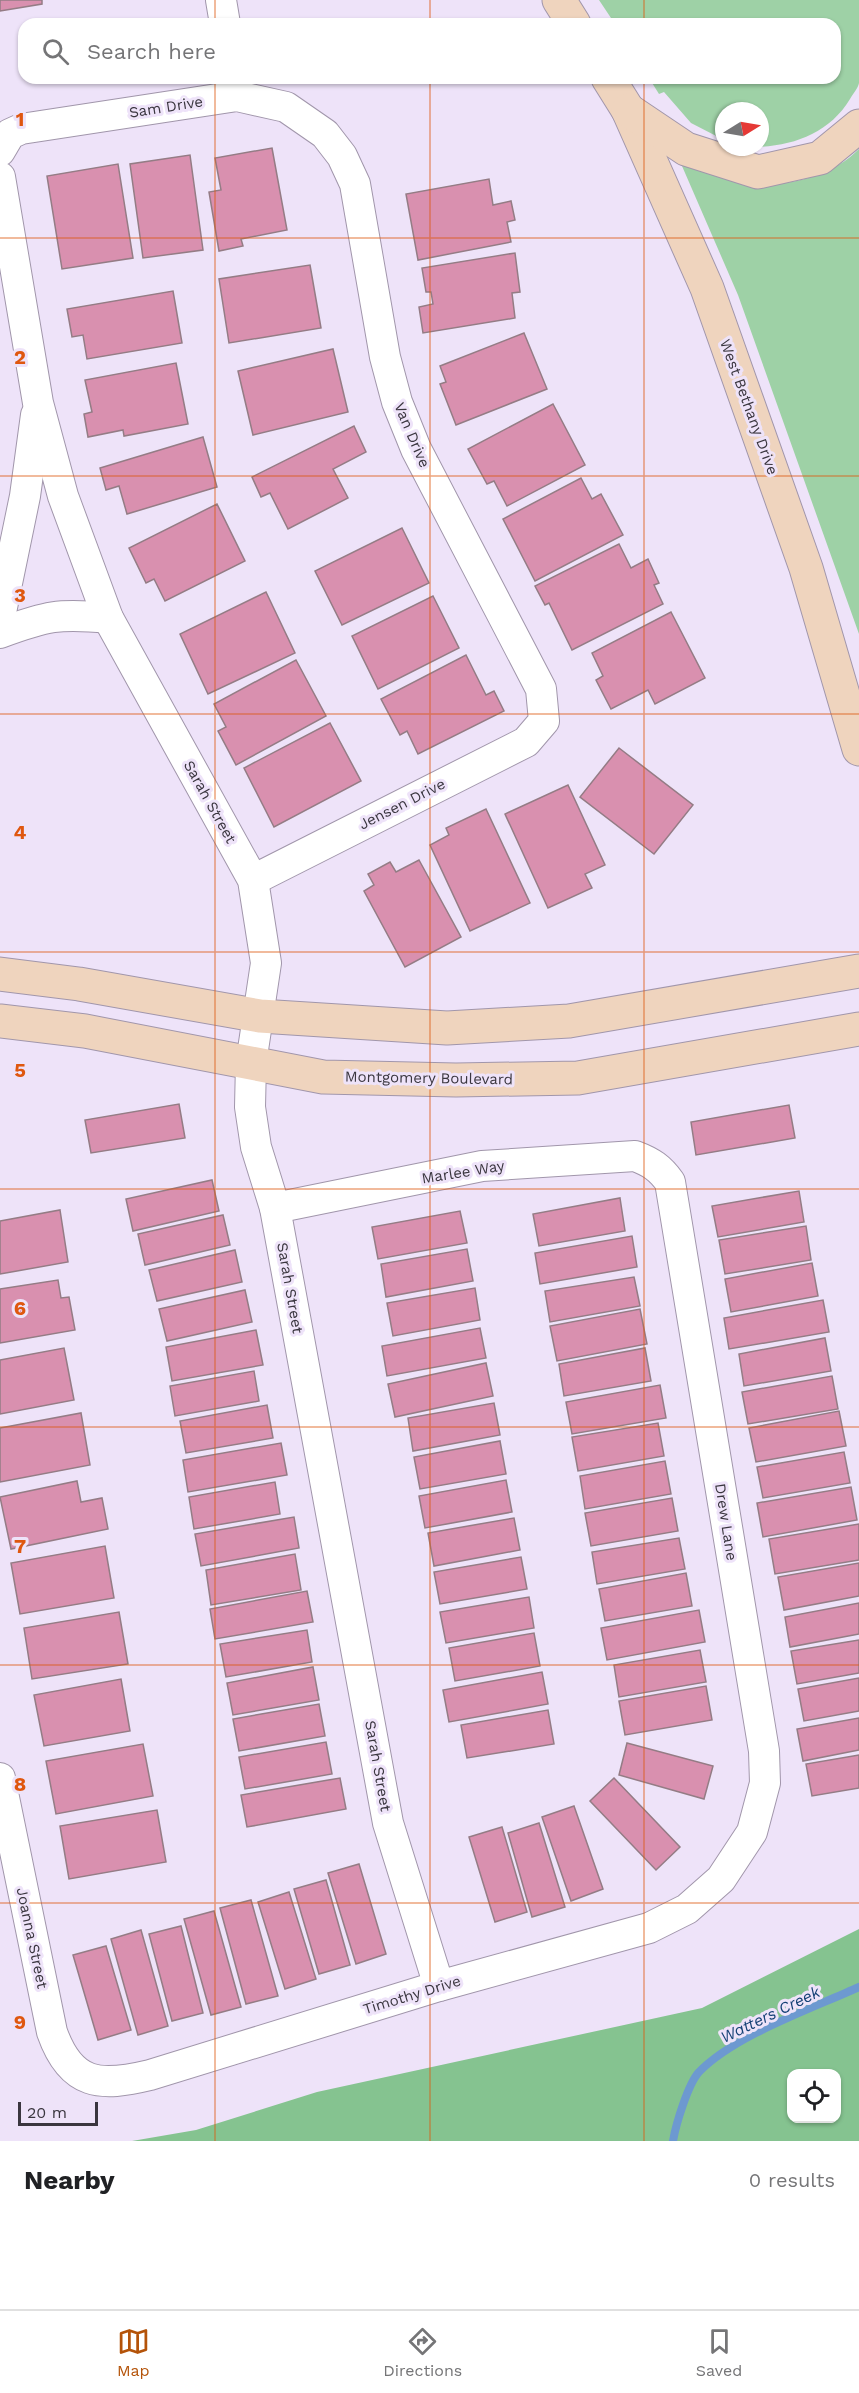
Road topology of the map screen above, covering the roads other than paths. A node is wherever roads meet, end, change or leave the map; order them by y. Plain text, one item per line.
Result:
1 (221, 0) edge
2 (559, 0) edge
3 (224, 18) edge
4 (570, 18) edge
5 (612, 84) edge
6 (235, 87) edge
7 (628, 110) junction
8 (859, 126) edge
9 (325, 134) joint
10 (1, 147) edge
11 (0, 177) edge
12 (38, 403) junction
13 (0, 617) edge
14 (108, 618) junction
15 (0, 633) edge
16 (544, 721) joint
17 (859, 749) edge
18 (253, 880) junction
19 (859, 971) edge
20 (0, 974) edge
21 (260, 1016) junction
22 (0, 1021) edge
23 (859, 1029) edge
24 (251, 1063) junction
25 (652, 1162) joint
26 (275, 1208) junction
27 (0, 1778) edge
28 (721, 1880) joint
29 (439, 1986) junction
30 (92, 2081) joint

1 - 3 street
2 - 4 street
5 - 7 street, West Bethany Drive
6 - 9 street, Sam Drive
6 - 10 street, Sam Drive
7 - 8 street
7 - 17 street, West Bethany Drive
9 - 16 street, Van Drive
11 - 12 street, Sarah Street
12 - 13 street
12 - 14 street, Sarah Street
14 - 15 street
14 - 18 street, Sarah Street
16 - 18 street, Jensen Drive
18 - 21 street, Sarah Street
19 - 21 street
20 - 21 street
21 - 24 street, Sarah Street
22 - 24 street, Montgomery Boulevard
23 - 24 street, Montgomery Boulevard
24 - 26 street, Sarah Street
25 - 26 street, Marlee Way
25 - 28 street, Drew Lane
26 - 29 street, Sarah Street
27 - 30 street, Joanna Street
28 - 29 street, Timothy Drive
29 - 30 street, Timothy Drive

